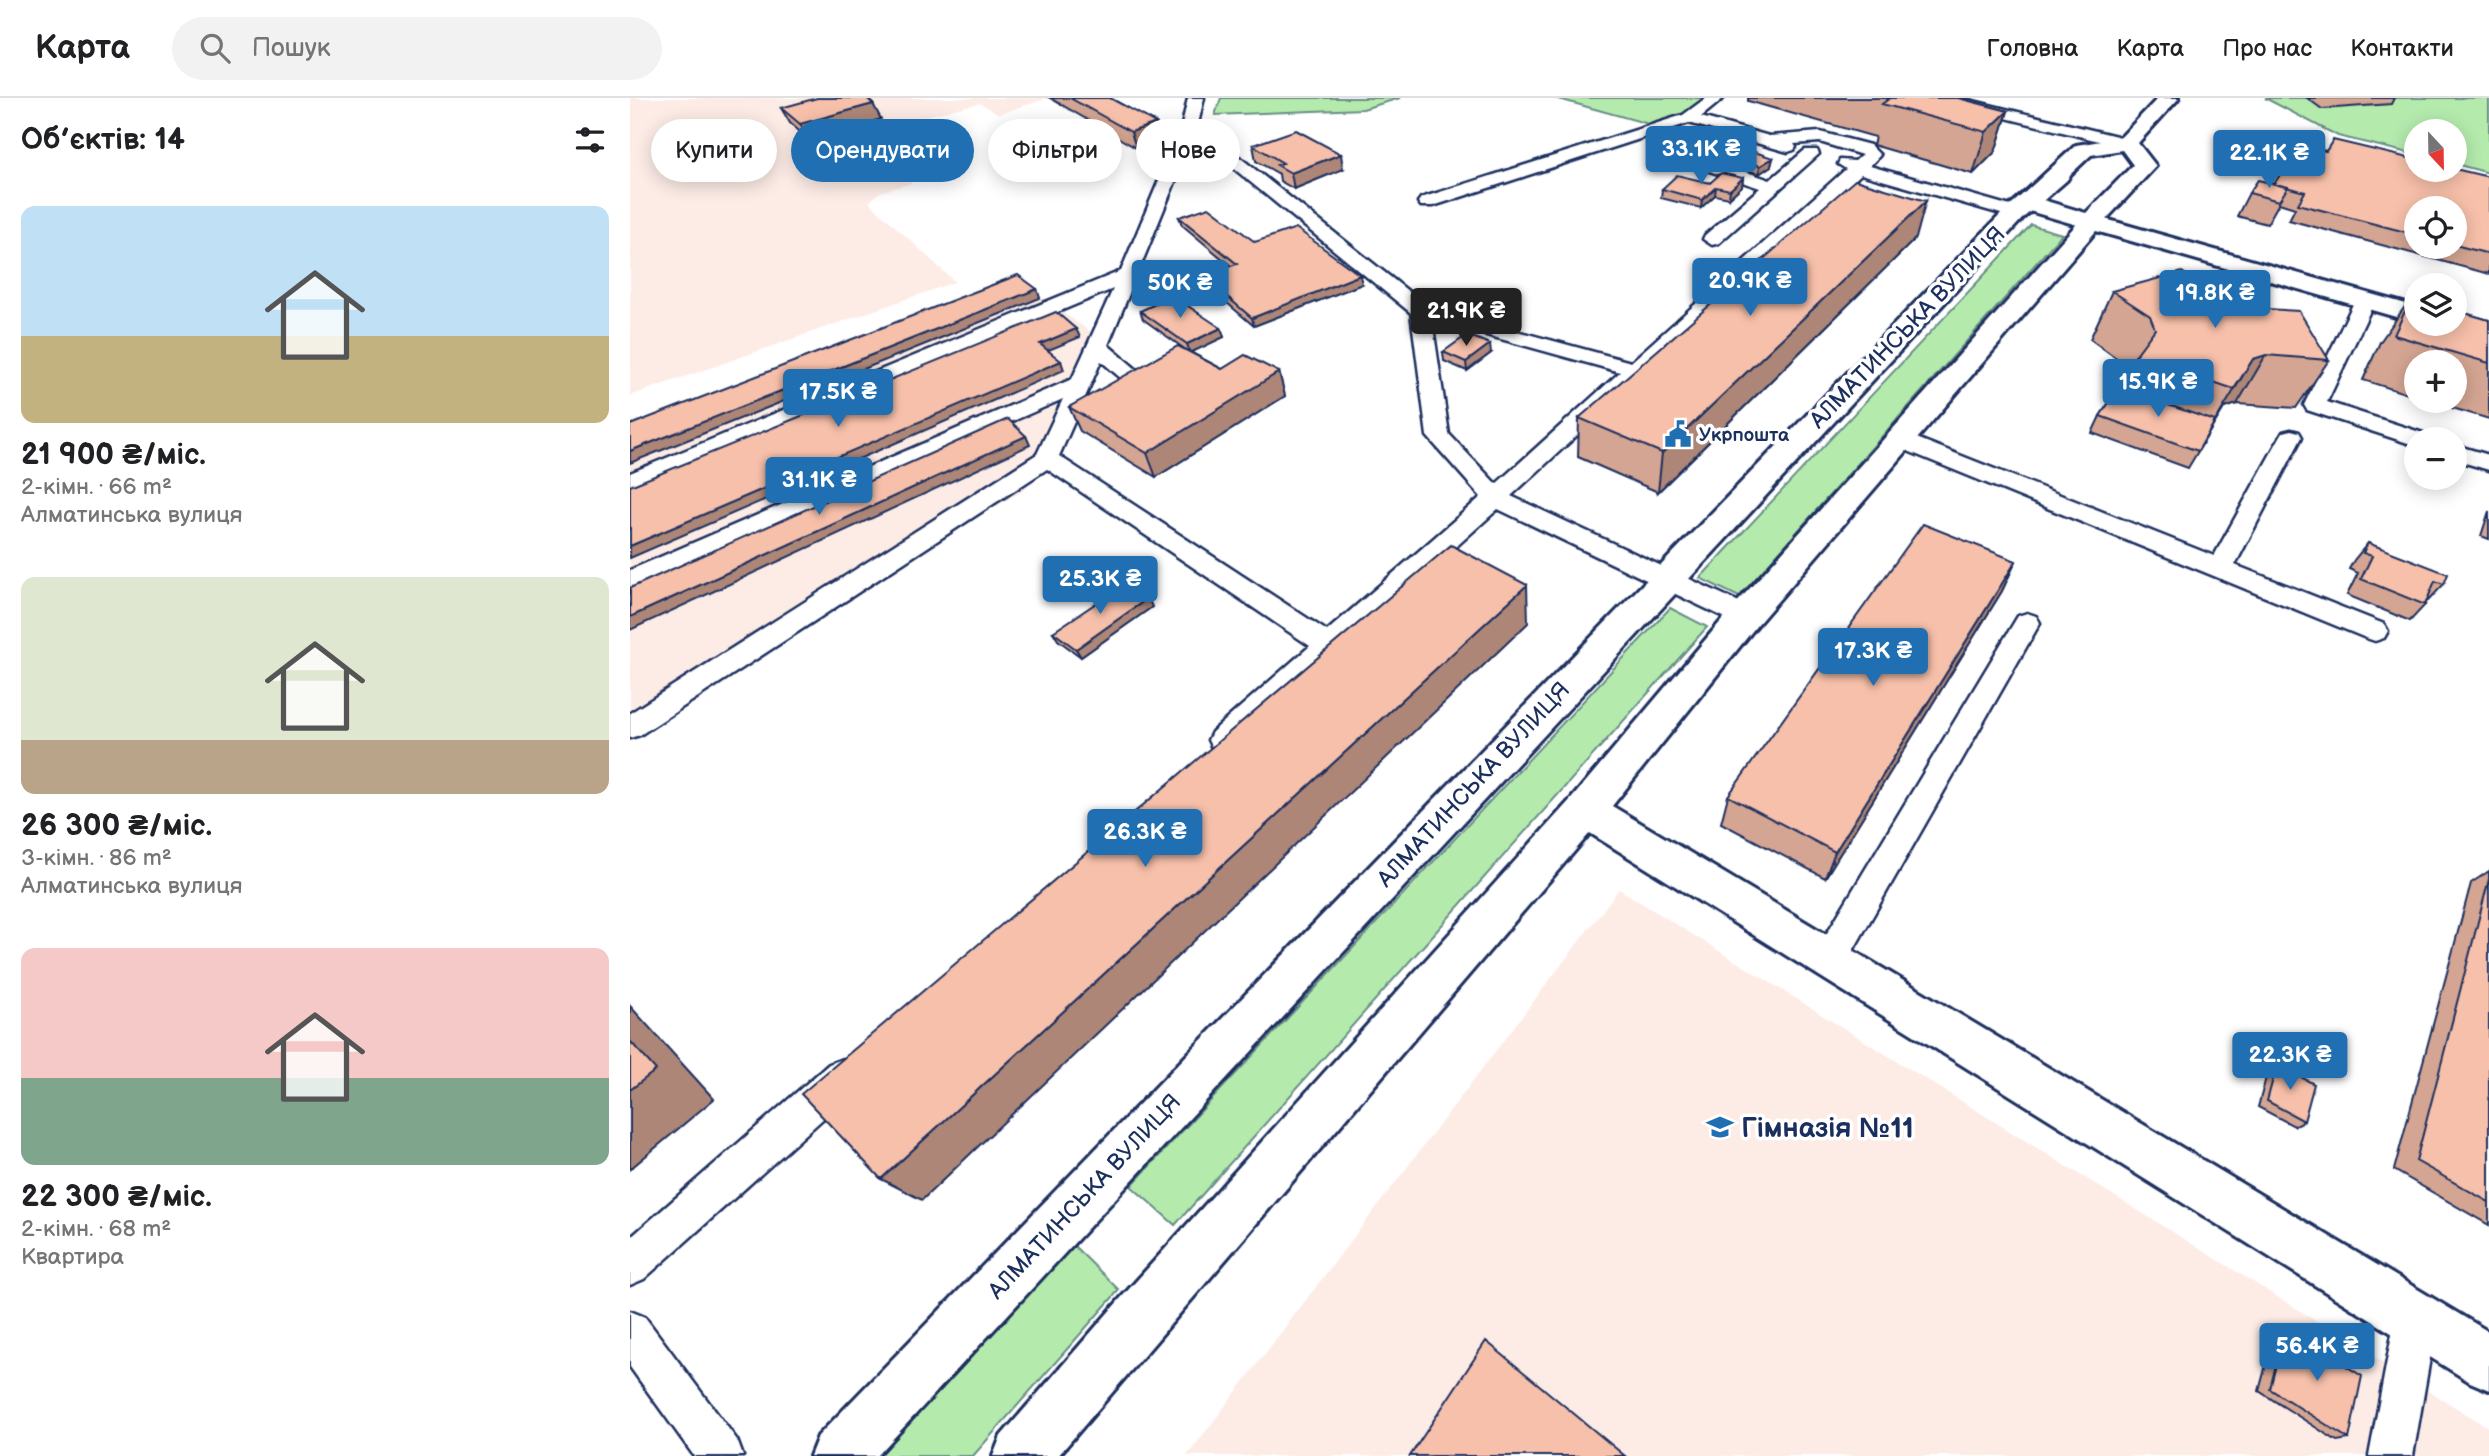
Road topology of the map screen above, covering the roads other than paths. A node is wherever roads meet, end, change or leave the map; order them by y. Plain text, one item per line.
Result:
1 (1196, 98) edge
2 (1716, 98) edge
3 (1942, 98) edge
4 (2169, 98) edge
5 (1689, 118) junction
6 (1191, 119) edge
7 (1737, 131) junction
8 (1769, 141) junction
9 (2127, 143) junction
10 (1832, 160) junction
11 (1240, 166) edge
12 (1166, 182) edge
13 (1773, 187) junction
14 (1427, 202) dead end
15 (2021, 208) junction
16 (2091, 222) junction
17 (1712, 239) dead end
18 (1129, 275) junction
19 (2365, 300) junction
20 (1421, 311) junction
21 (2404, 311) edge
22 (1096, 346) junction
23 (1636, 370) junction
24 (1139, 381) edge
25 (1080, 383) junction
26 (2404, 434) edge
27 (2291, 438) dead end
28 (1900, 440) junction
29 (2467, 456) edge
30 (1047, 458) junction
31 (2489, 463) edge
32 (630, 482) edge
33 (1495, 498) junction
34 (2221, 567) junction
35 (1668, 579) junction
36 (630, 580) edge
37 (1745, 616) junction
38 (2027, 623) dead end
39 (2375, 631) dead end
40 (1329, 646) junction
41 (630, 727) edge
42 (1203, 757) edge
43 (1587, 810) junction
44 (1830, 959) junction
45 (859, 1062) edge
46 (630, 1265) edge
47 (2416, 1318) junction
48 (630, 1332) edge
49 (2489, 1363) edge
50 (722, 1456) edge
51 (838, 1456) edge
52 (1021, 1456) edge
53 (2391, 1456) edge

1 - 6 lane
2 - 5 lane
3 - 9 lane
4 - 9 street
5 - 7 lane
5 - 14 lane
7 - 8 lane
7 - 13 lane
8 - 10 lane
8 - 10 lane
9 - 15 street, АЛМАТИНСЬКА ВУЛИЦЯ
9 - 16 street
10 - 13 lane
10 - 15 lane
10 - 23 lane
11 - 20 lane
12 - 18 lane
13 - 17 lane
15 - 16 street
15 - 35 street, АЛМАТИНСЬКА ВУЛИЦЯ
16 - 19 street
16 - 28 street
18 - 22 lane
18 - 32 lane
19 - 21 street
19 - 26 lane
20 - 23 lane
20 - 33 lane
22 - 24 lane
22 - 25 lane
23 - 33 lane
25 - 30 lane
25 - 36 lane
27 - 34 lane
28 - 34 lane
28 - 37 street
29 - 31 lane
30 - 40 lane
30 - 41 lane
33 - 35 lane
33 - 40 lane
34 - 39 lane
35 - 37 lane
35 - 51 street, АЛМАТИНСЬКА ВУЛИЦЯ
37 - 43 street
38 - 44 lane
40 - 42 lane
43 - 44 street
43 - 52 street
44 - 47 street
45 - 46 lane
47 - 49 street
47 - 53 lane
48 - 50 lane

